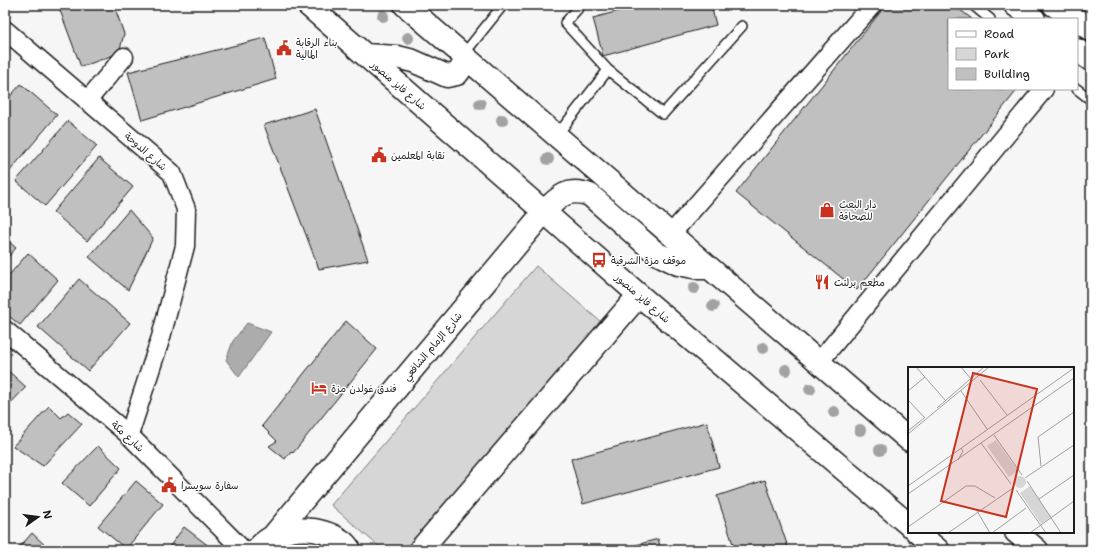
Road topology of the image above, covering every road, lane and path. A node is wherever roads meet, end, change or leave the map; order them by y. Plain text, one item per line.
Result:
1 (308, 5) edge
2 (406, 5) edge
3 (503, 5) edge
4 (581, 5) edge
5 (872, 5) edge
6 (972, 5) edge
7 (1014, 5) edge
8 (1054, 5) edge
9 (989, 18) edge
10 (1033, 18) edge
11 (1073, 18) edge
12 (1078, 21) edge
13 (742, 26) dead end
14 (5, 30) edge
15 (1091, 30) edge
16 (1078, 51) edge
17 (365, 55) junction
18 (463, 55) junction
19 (124, 57) dead end
20 (1091, 60) edge
21 (608, 70) junction
22 (1043, 90) edge
23 (1078, 90) edge
24 (1091, 100) edge
25 (87, 101) junction
26 (557, 135) junction
27 (544, 212) junction
28 (671, 234) junction
29 (709, 268) junction
30 (639, 295) junction
31 (5, 330) edge
32 (819, 362) junction
33 (129, 435) junction
34 (908, 439) edge
35 (908, 525) edge
36 (918, 533) edge
37 (1017, 533) edge
38 (273, 536) junction
39 (243, 550) edge
40 (256, 550) edge
41 (350, 550) edge
42 (420, 550) edge
43 (938, 550) edge
44 (1037, 550) edge

1 - 17 main road, شارع فايز منصور
2 - 18 main road
3 - 18 lane
4 - 21 lane
5 - 28 street
6 - 9 lane
7 - 10 main road
8 - 11 main road
12 - 15 main road
13 - 21 lane
14 - 25 street, شارع الدوحة
16 - 20 main road
17 - 18 main road
17 - 27 main road, شارع فايز منصور
18 - 26 main road
19 - 25 street
21 - 26 lane
22 - 32 street
23 - 24 lane
25 - 33 street, شارع الدوحة
26 - 28 main road
27 - 29 main road, شارع الإمام الشافعي
27 - 30 main road, شارع فايز منصور
27 - 38 main road, شارع الإمام الشافعي
28 - 29 main road
29 - 32 main road
30 - 35 main road, شارع فايز منصور
30 - 42 main road
31 - 33 street, شارع مكة
32 - 34 main road
33 - 39 street, شارع مكة
36 - 43 main road
37 - 44 main road
38 - 40 main road
38 - 41 main road

